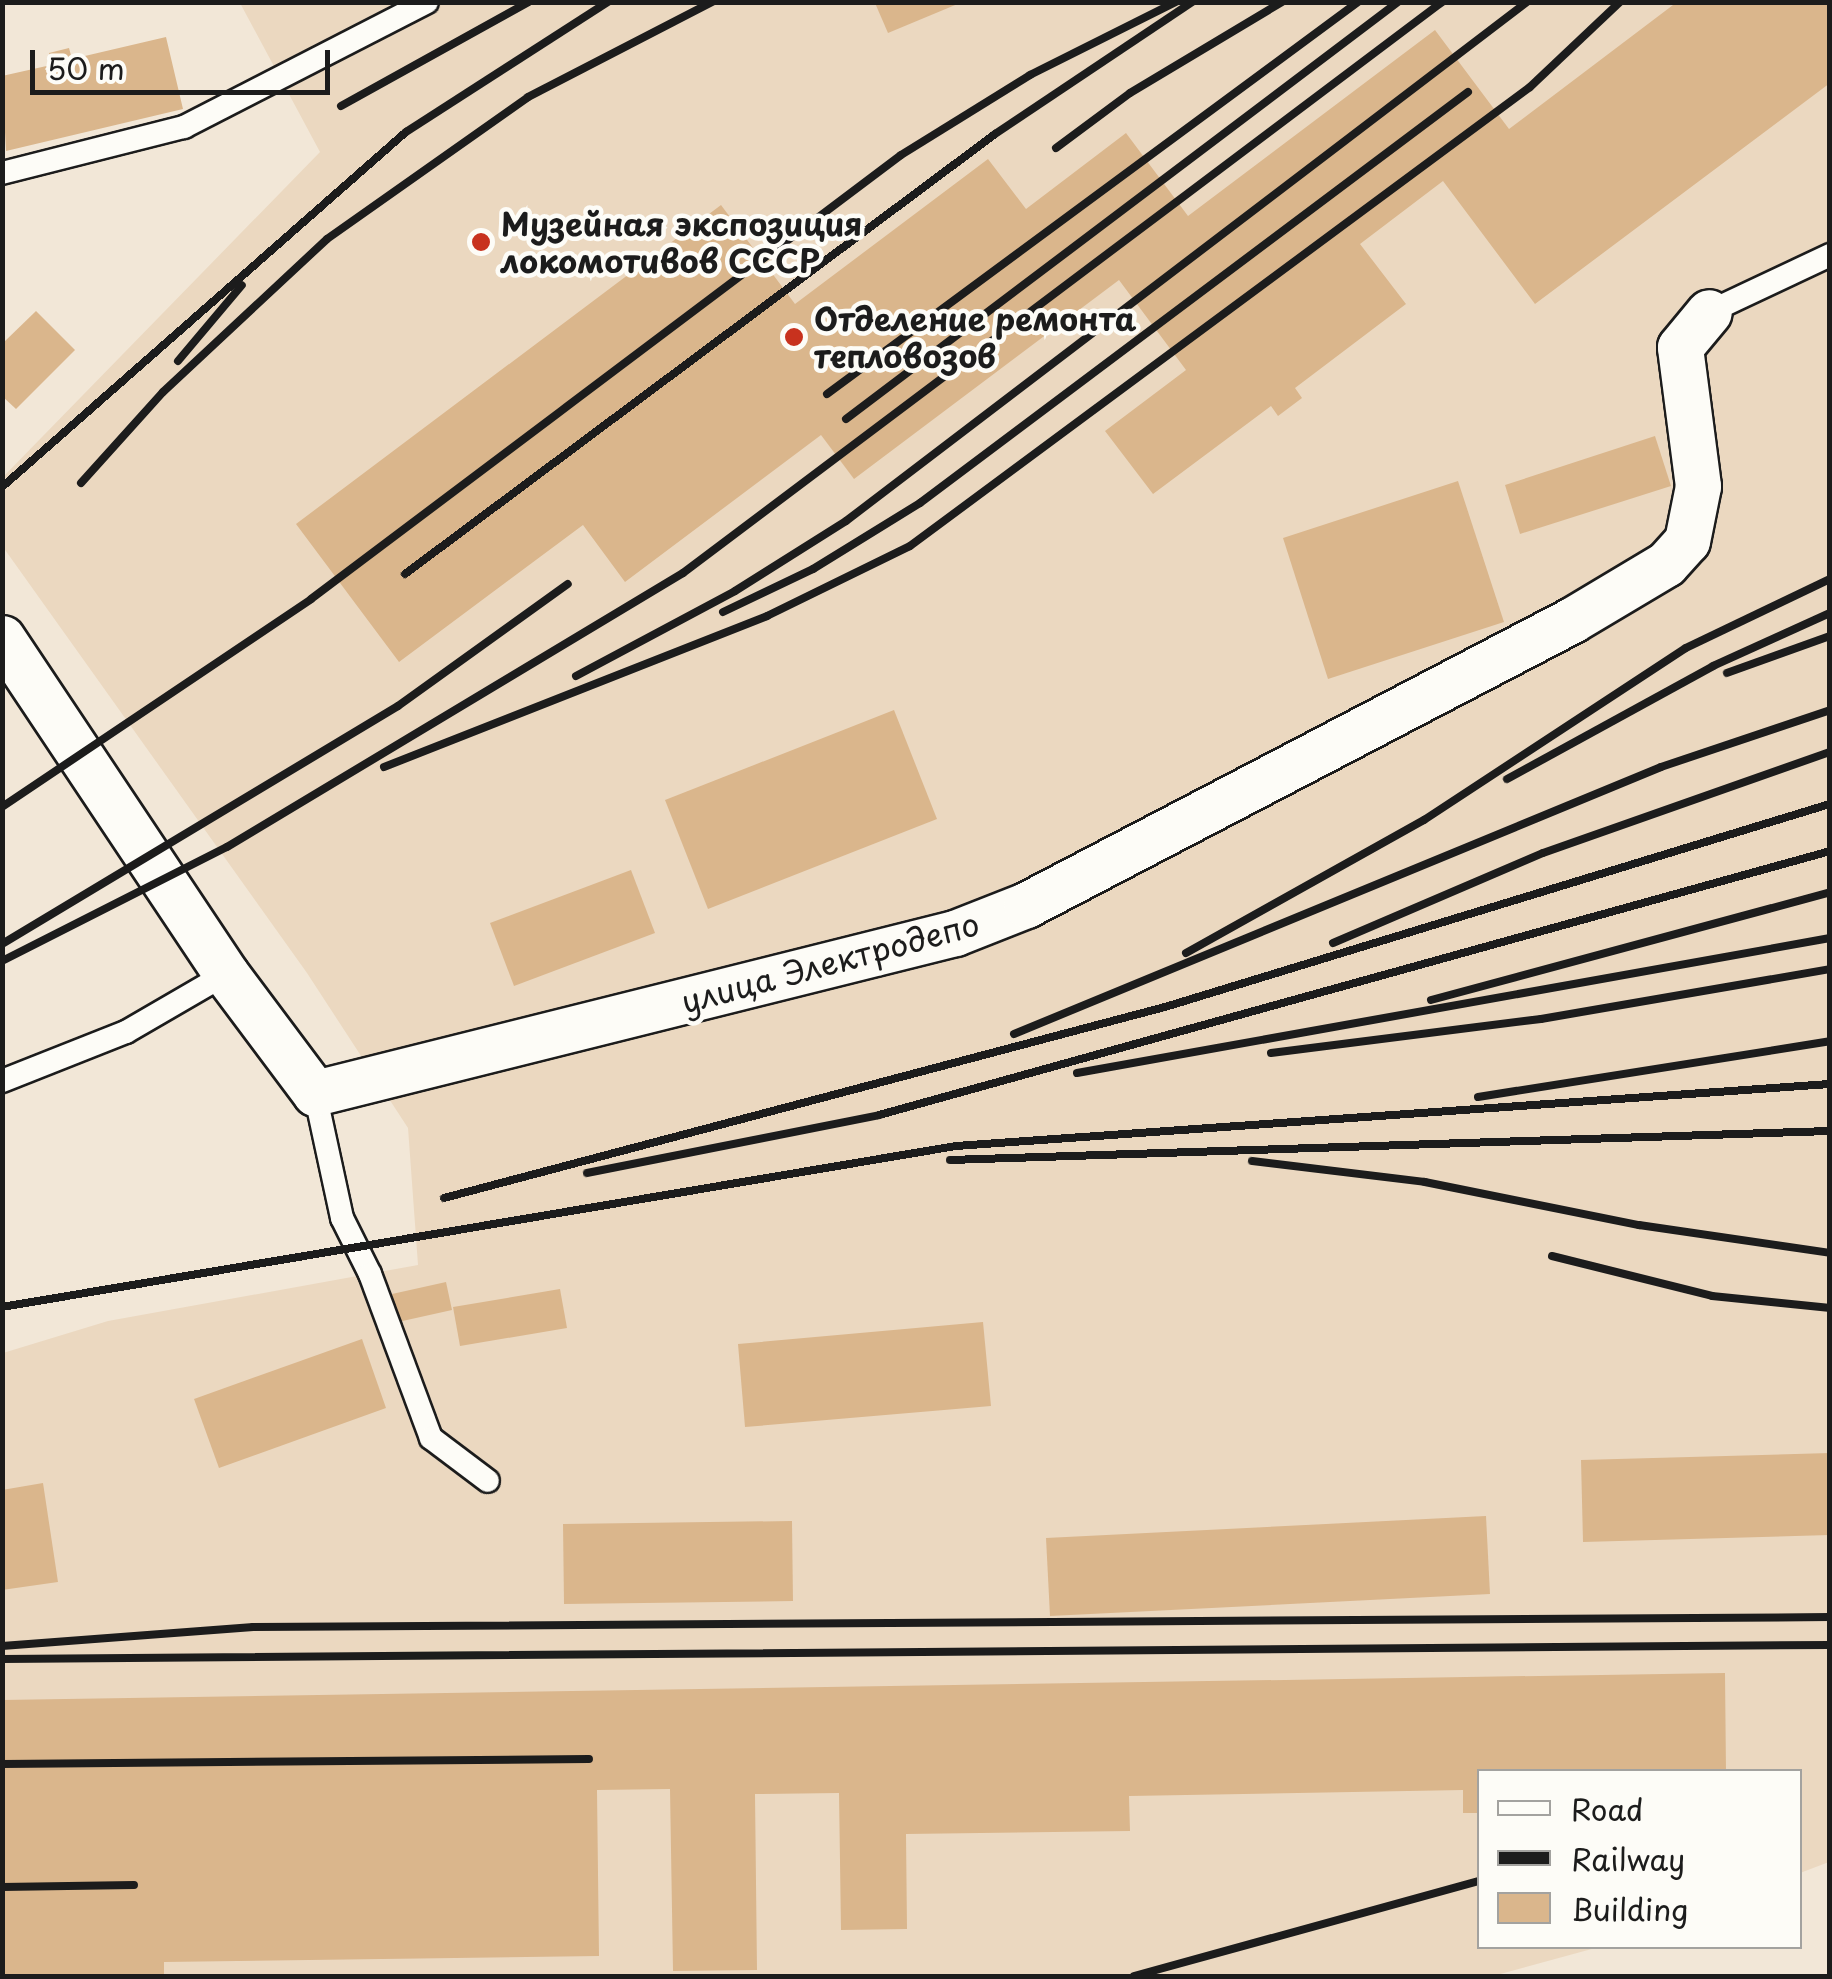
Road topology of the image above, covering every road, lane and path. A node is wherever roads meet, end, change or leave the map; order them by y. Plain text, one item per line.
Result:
1 (426, 2) edge
2 (2, 173) edge
3 (1830, 255) edge
4 (1709, 312) joint
5 (2, 638) edge
6 (226, 974) junction
7 (2, 1081) edge
8 (315, 1094) junction
9 (488, 1480) dead end

1 - 2 lane
3 - 4 lane
4 - 8 street, улица Электродепо
5 - 6 street
6 - 7 lane
6 - 8 street
8 - 9 lane

